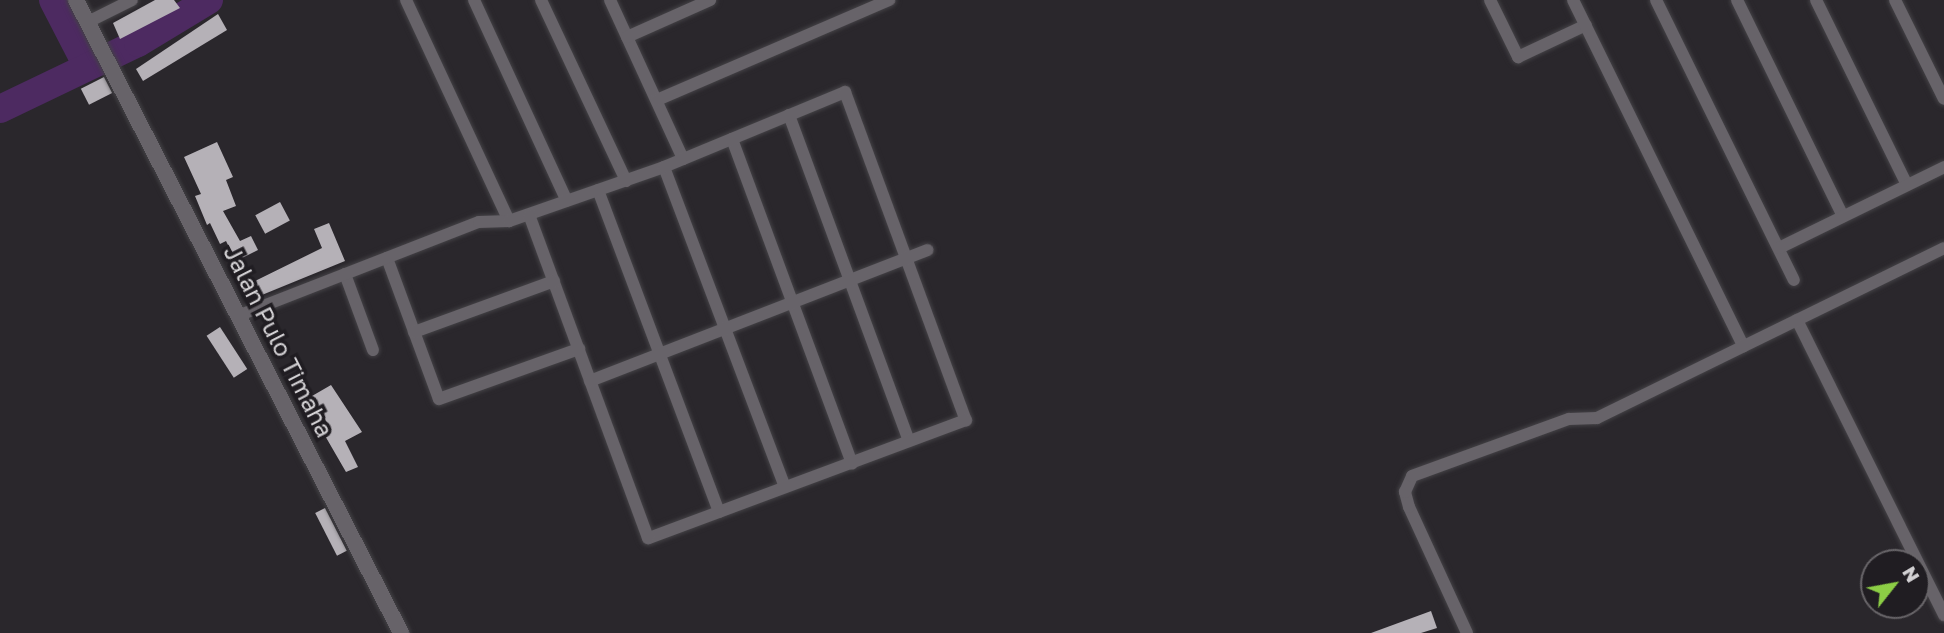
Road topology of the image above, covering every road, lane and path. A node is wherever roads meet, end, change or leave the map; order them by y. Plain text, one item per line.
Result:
1 (76, 0) edge
2 (132, 0) edge
3 (406, 0) edge
4 (474, 0) edge
5 (541, 0) edge
6 (610, 0) edge
7 (710, 0) edge
8 (889, 0) edge
9 (1490, 0) edge
10 (1573, 0) edge
11 (1656, 0) edge
12 (1737, 0) edge
13 (1816, 0) edge
14 (1895, 0) edge
15 (88, 22) junction
16 (1586, 25) junction
17 (627, 37) junction
18 (1944, 99) edge
19 (656, 100) junction
20 (789, 115) junction
21 (732, 139) junction
22 (683, 159) junction
23 (664, 167) junction
24 (1944, 167) edge
25 (626, 180) junction
26 (1907, 185) junction
27 (598, 190) junction
28 (568, 201) junction
29 (529, 215) junction
30 (1843, 216) junction
31 (509, 221) junction
32 (1779, 248) junction
33 (1944, 248) edge
34 (927, 250) dead end
35 (387, 258) junction
36 (906, 258) junction
37 (345, 274) junction
38 (850, 280) junction
39 (1794, 280) dead end
40 (554, 281) junction
41 (792, 303) junction
42 (240, 315) junction
43 (1797, 320) junction
44 (725, 328) junction
45 (414, 332) junction
46 (1743, 346) junction
47 (579, 349) junction
48 (373, 350) dead end
49 (660, 354) junction
50 (590, 381) junction
51 (909, 441) junction
52 (852, 463) junction
53 (785, 488) junction
54 (719, 512) junction
55 (1944, 615) edge
56 (401, 633) edge
57 (1466, 633) edge

1 - 15 street, Jalan Pulo Timaha
2 - 15 street
3 - 31 street
4 - 28 street
5 - 25 street
6 - 17 street
7 - 17 street
8 - 19 street
9 - 16 street
10 - 16 street
11 - 32 street
12 - 30 street
13 - 26 street
14 - 18 street
15 - 42 street, Jalan Pulo Timaha
16 - 46 street
17 - 19 street
19 - 22 street
20 - 21 street
20 - 36 street
20 - 38 street
21 - 22 street
21 - 41 street
22 - 23 street
23 - 25 street
23 - 44 street
24 - 26 street
25 - 27 street
26 - 30 street
27 - 28 street
27 - 49 street
28 - 29 street
29 - 31 street
29 - 40 street
30 - 32 street
31 - 35 street
32 - 39 street
33 - 43 street
34 - 36 street
35 - 37 street
35 - 45 street
36 - 38 street
36 - 51 street
37 - 42 street
37 - 48 street
38 - 41 street
38 - 51 street
40 - 45 street
40 - 47 street
41 - 44 street
41 - 52 street
42 - 56 street, Jalan Pulo Timaha
43 - 46 street
43 - 55 street
44 - 49 street
44 - 53 street
45 - 47 street
46 - 57 street
47 - 50 street
49 - 50 street
49 - 54 street
50 - 54 street
51 - 52 street
52 - 53 street
53 - 54 street

